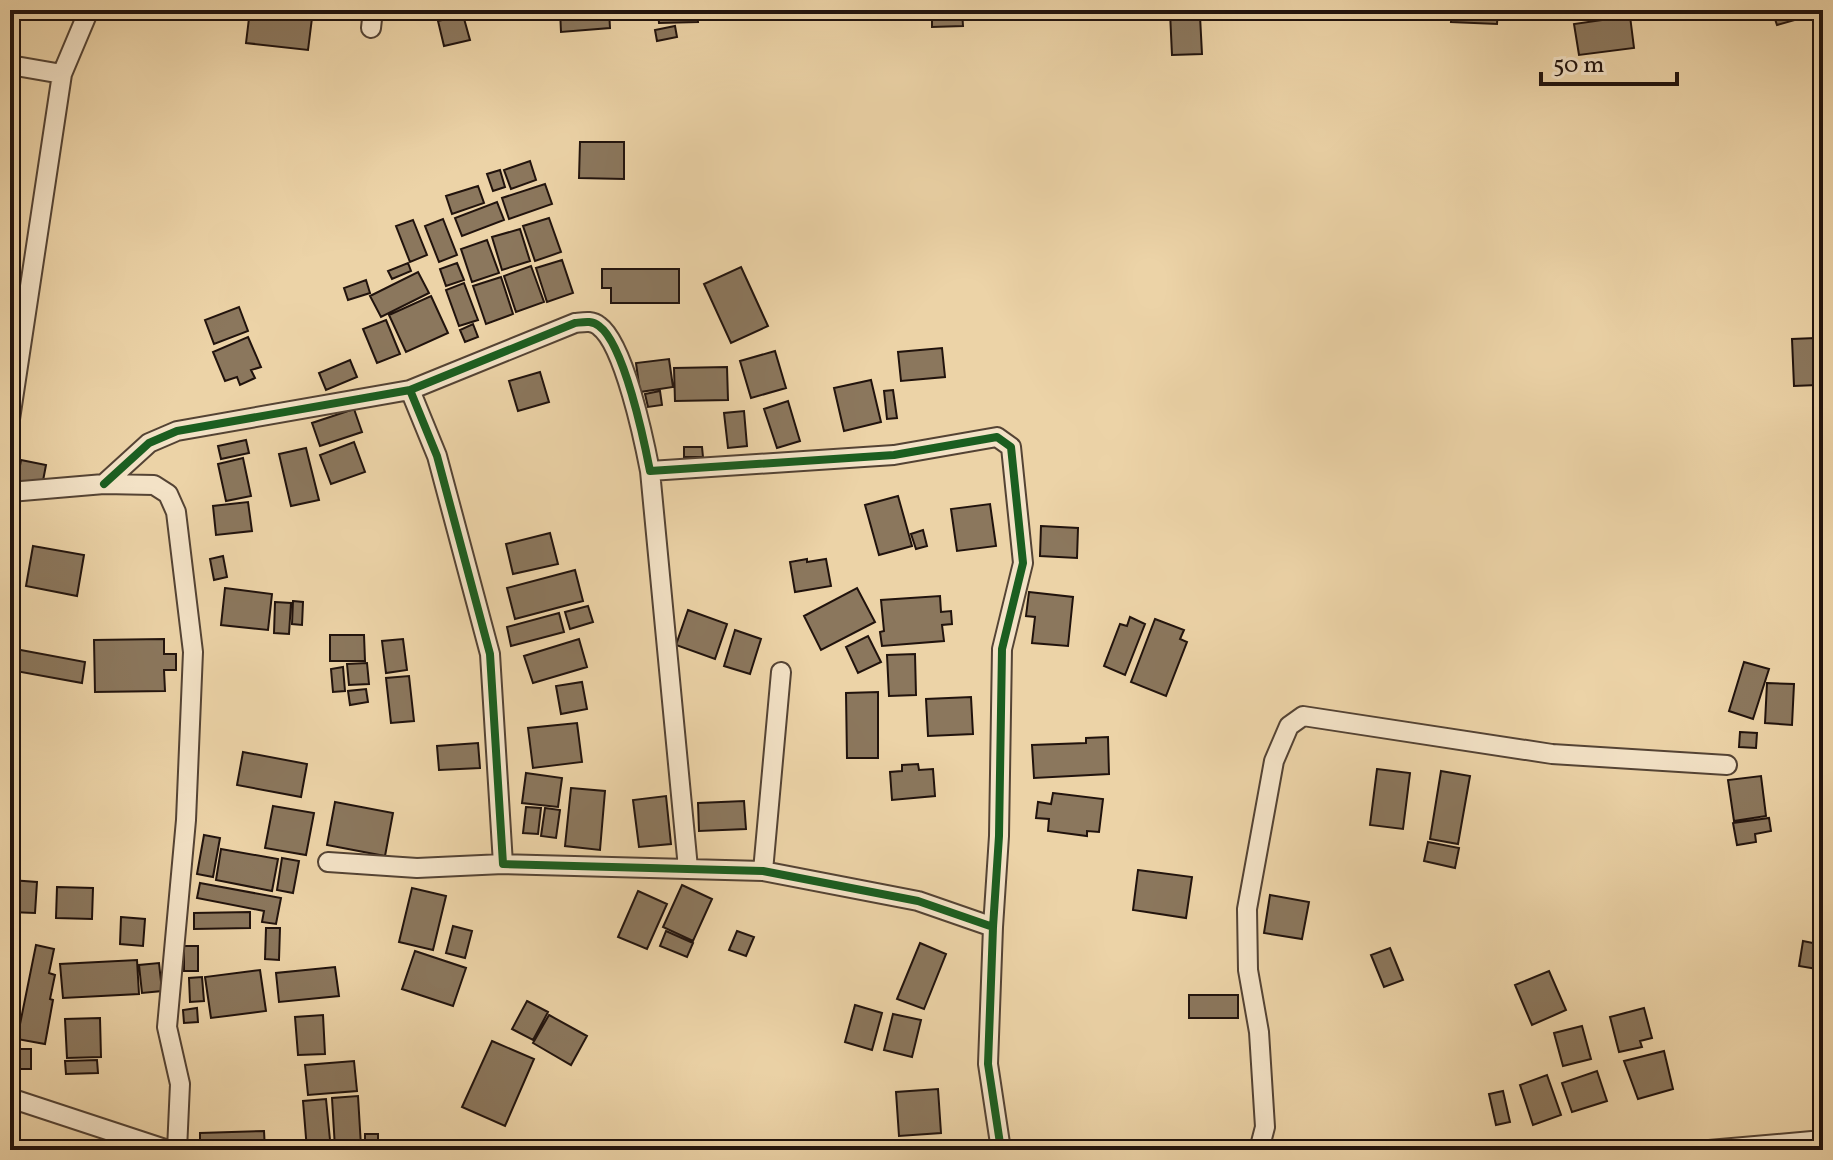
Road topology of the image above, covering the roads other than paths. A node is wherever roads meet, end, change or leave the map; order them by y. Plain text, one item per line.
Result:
1 (89, 10) edge
2 (10, 65) edge
3 (62, 74) junction
4 (410, 390) junction
5 (10, 419) edge
6 (650, 471) junction
7 (104, 484) junction
8 (10, 492) edge
9 (781, 672) dead end
10 (1727, 765) dead end
11 (328, 862) dead end
12 (503, 864) junction
13 (688, 868) junction
14 (763, 871) junction
15 (993, 927) junction
16 (10, 1098) edge
17 (1823, 1140) edge
18 (168, 1150) edge
19 (177, 1150) edge
20 (1001, 1150) edge
21 (1259, 1150) edge
22 (1709, 1150) edge

1 - 3 street
2 - 3 street
3 - 5 street
4 - 6 street
4 - 7 street
4 - 12 street
6 - 13 street
6 - 15 street
7 - 8 street
7 - 19 street
9 - 14 street
10 - 21 street
11 - 12 street
12 - 13 street
13 - 14 street
14 - 15 street
15 - 20 street
16 - 18 street
17 - 22 street

